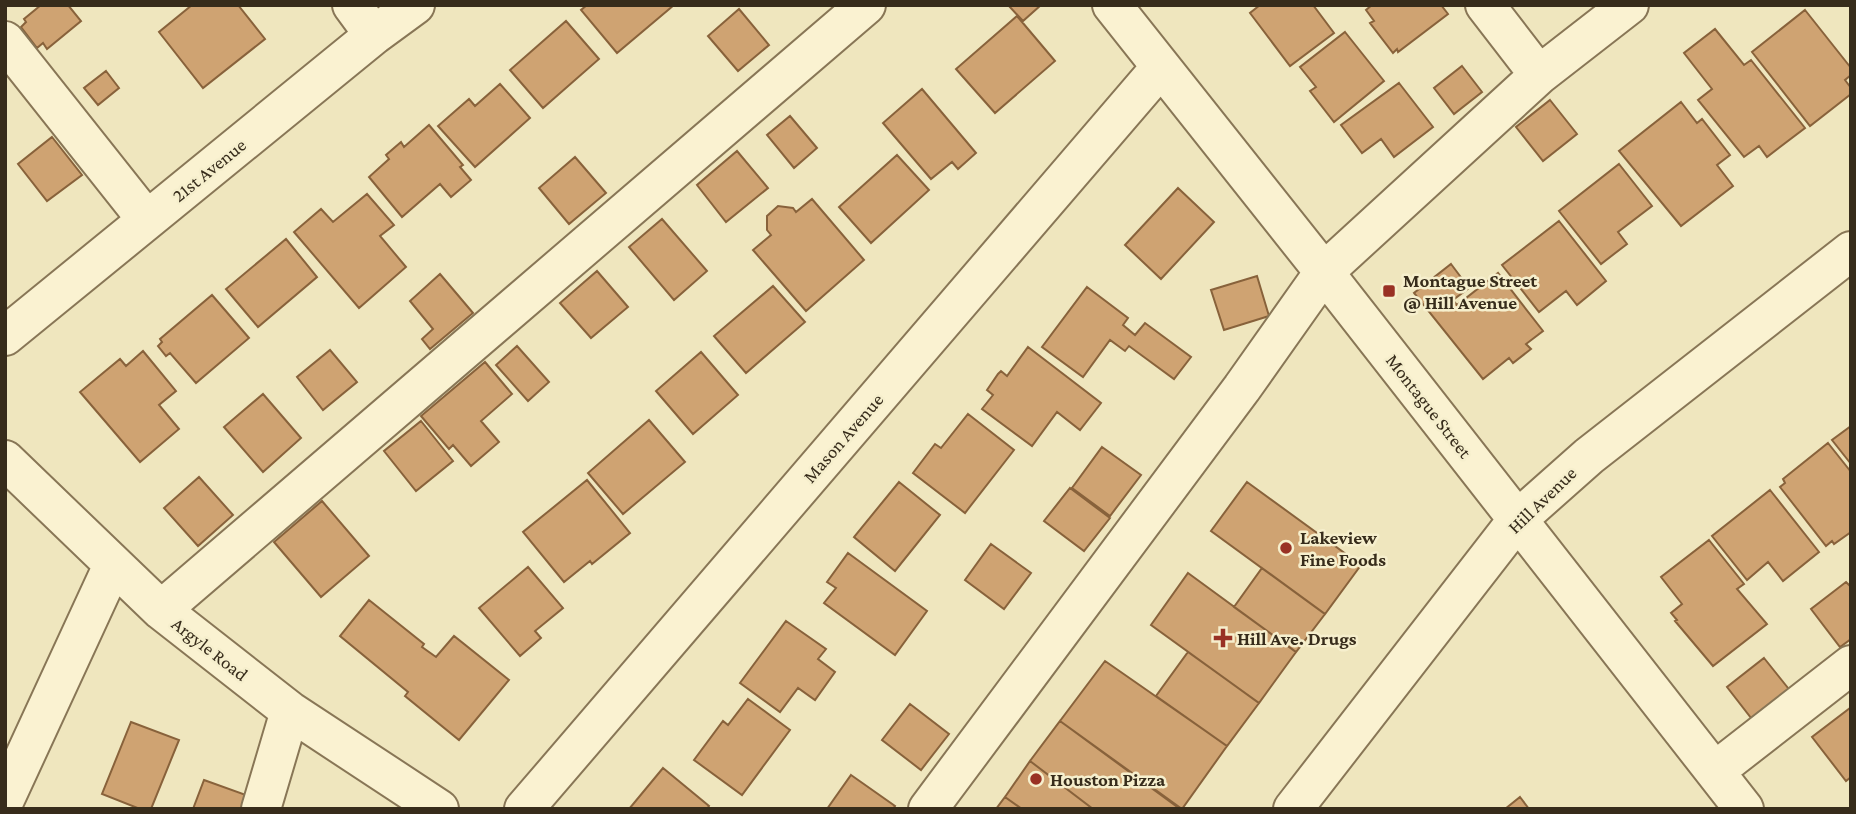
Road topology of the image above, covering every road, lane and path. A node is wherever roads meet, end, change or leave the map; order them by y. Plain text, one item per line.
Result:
1 (352, 5) edge
2 (415, 5) edge
3 (866, 5) edge
4 (1112, 5) edge
5 (1485, 5) edge
6 (1629, 5) edge
7 (374, 35) junction
8 (5, 41) edge
9 (1161, 67) junction
10 (1539, 75) junction
11 (147, 220) junction
12 (1851, 251) edge
13 (1324, 272) junction
14 (5, 336) edge
15 (5, 460) edge
16 (1518, 519) junction
17 (113, 565) junction
18 (161, 610) junction
19 (1851, 666) edge
20 (290, 711) junction
21 (1725, 794) edge
22 (5, 799) edge
23 (261, 809) edge
24 (439, 809) edge
25 (524, 809) edge
26 (928, 809) edge
27 (1293, 809) edge

1 - 7 street
2 - 7 street, 21st Avenue
3 - 18 street
4 - 9 street, Montague Street
5 - 10 street
6 - 10 street
7 - 11 street, 21st Avenue
8 - 11 street
9 - 13 street, Montague Street
9 - 25 street, Mason Avenue
10 - 13 street
11 - 14 street, 21st Avenue
12 - 16 street, Hill Avenue
13 - 16 street, Montague Street
13 - 26 street
15 - 17 street, Argyle Road
16 - 21 street, Montague Street
16 - 27 street, Hill Avenue
17 - 18 street, Argyle Road
17 - 22 street
18 - 20 street, Argyle Road
19 - 21 street
20 - 23 street
20 - 24 street, Argyle Road

